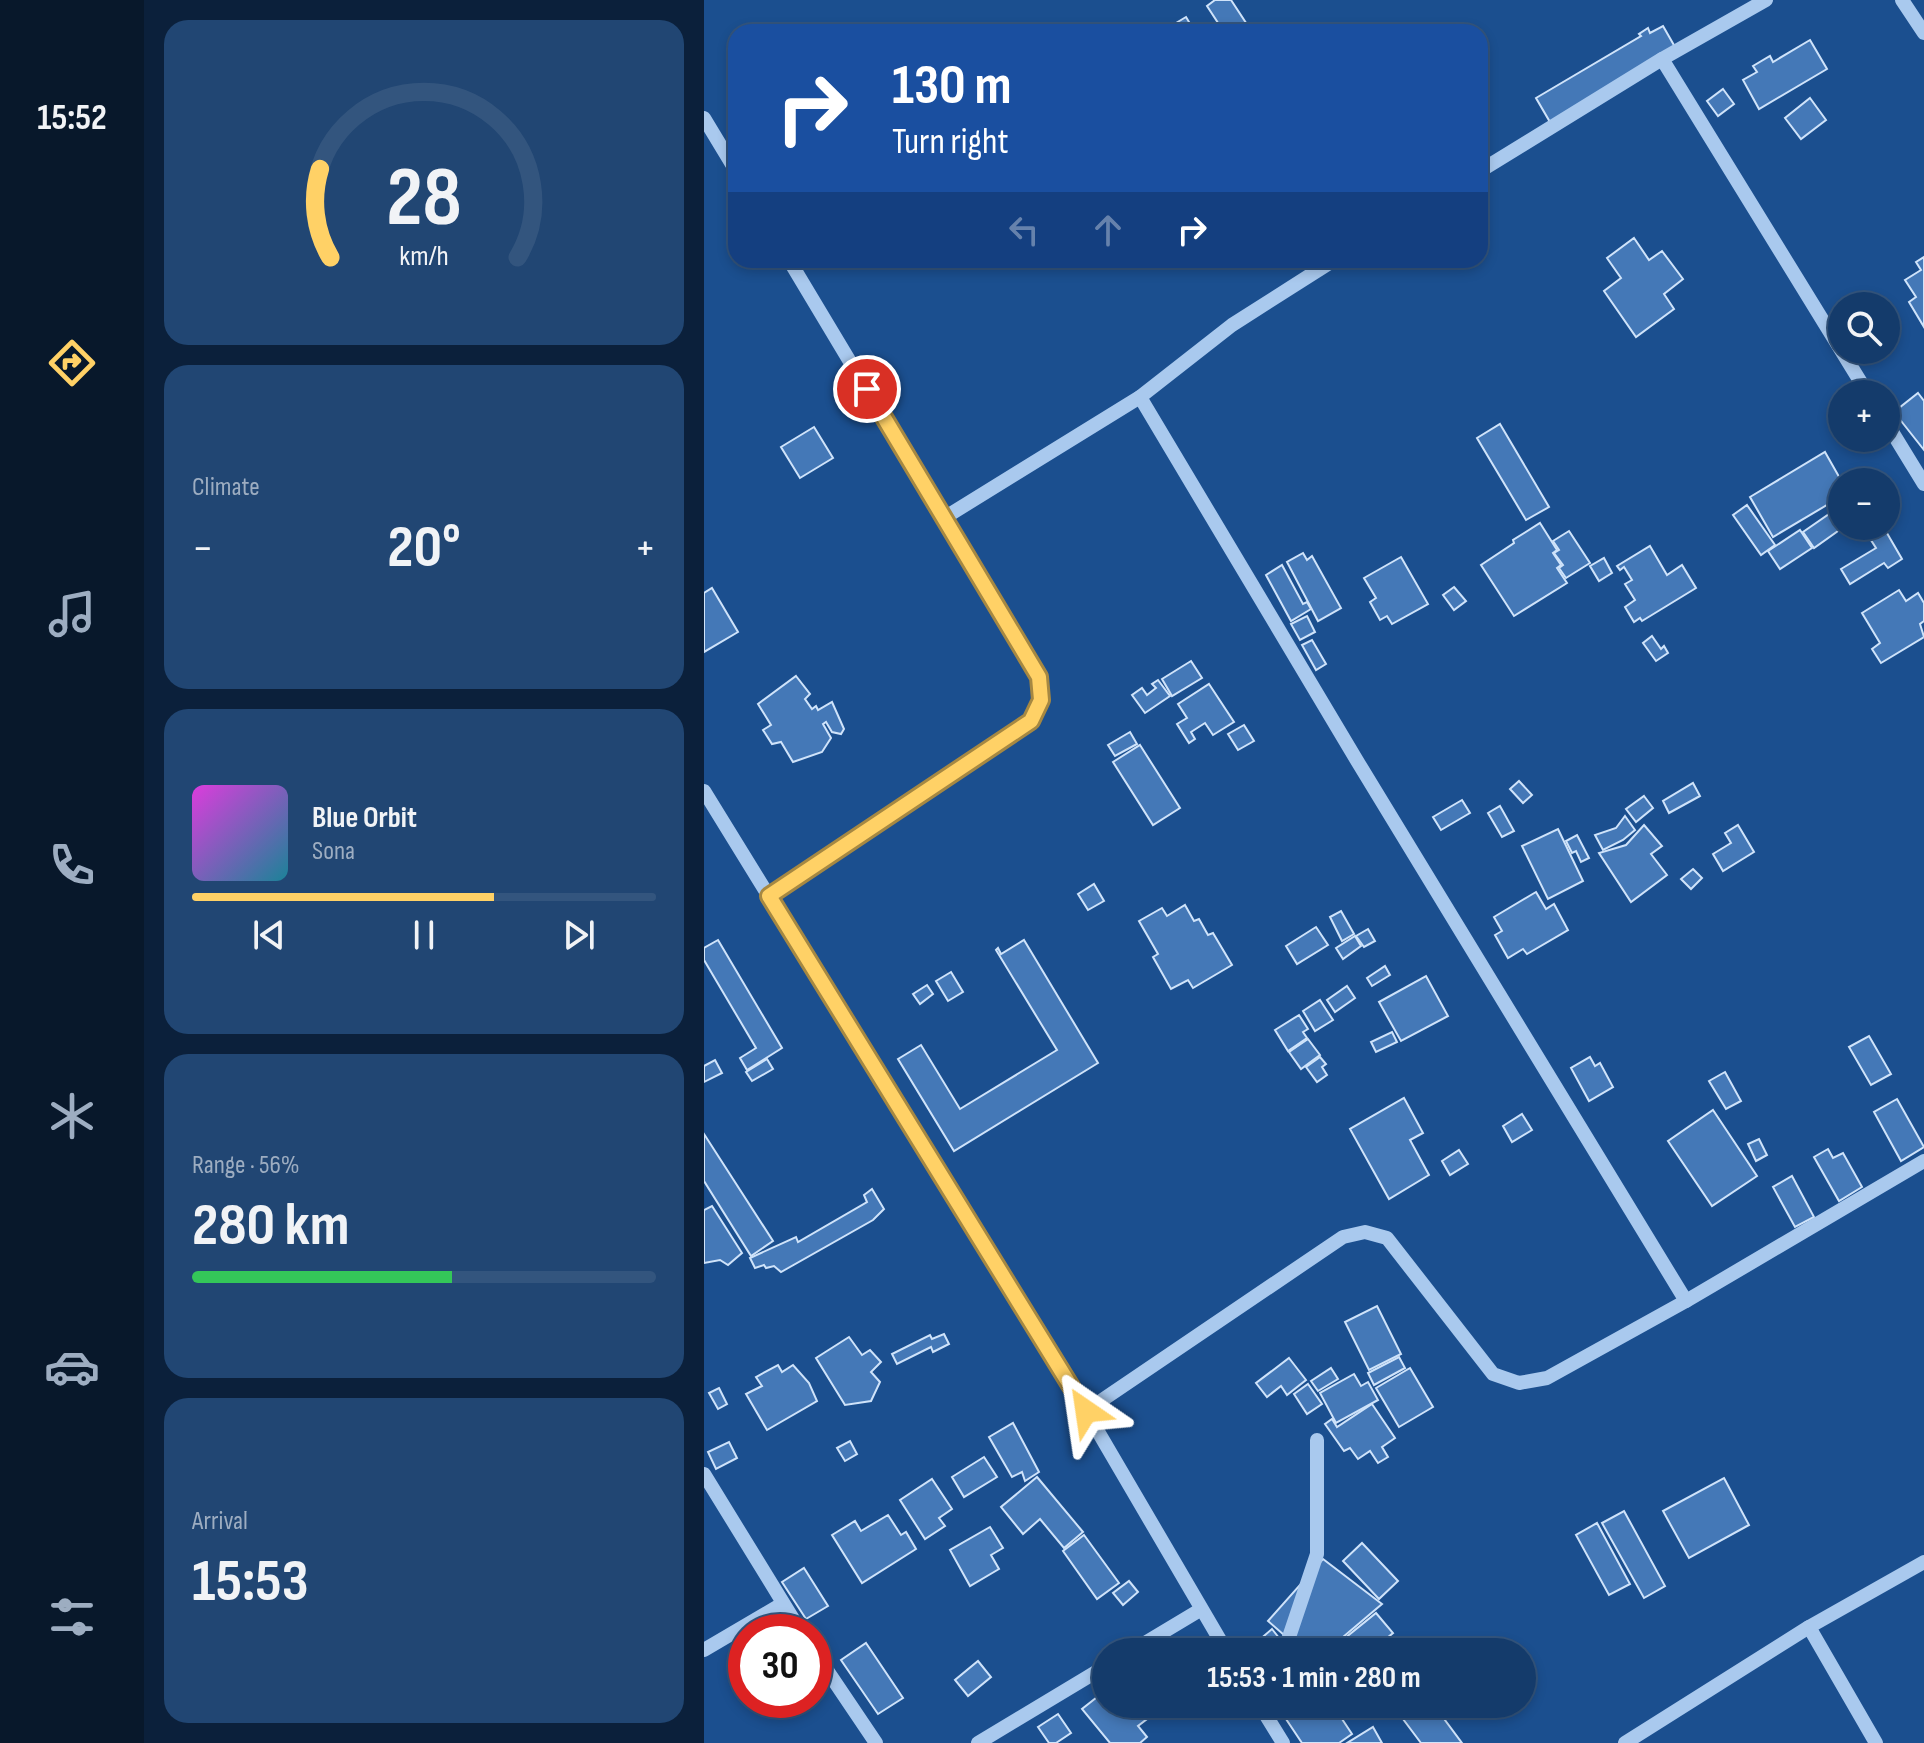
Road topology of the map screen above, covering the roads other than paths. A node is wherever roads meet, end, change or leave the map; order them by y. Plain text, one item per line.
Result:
1 (1766, 0) edge
2 (1902, 0) edge
3 (1924, 33) edge
4 (1662, 59) junction
5 (704, 118) edge
6 (728, 158) edge
7 (1488, 166) edge
8 (794, 268) edge
9 (1321, 268) edge
10 (1859, 380) edge
11 (1140, 397) junction
12 (1900, 445) edge
13 (1924, 484) edge
14 (944, 518) junction
15 (704, 791) edge
16 (769, 896) junction
17 (1924, 1161) edge
18 (1686, 1301) junction
19 (1086, 1411) junction
20 (1317, 1440) dead end
21 (704, 1474) edge
22 (1924, 1562) edge
23 (782, 1604) junction
24 (1200, 1610) junction
25 (789, 1614) edge
26 (1809, 1627) junction
27 (1153, 1638) edge
28 (1218, 1638) edge
29 (1289, 1638) edge
30 (704, 1650) edge
31 (1092, 1674) edge
32 (832, 1678) edge
33 (1269, 1718) edge
34 (876, 1743) edge
35 (978, 1743) edge
36 (1283, 1743) edge
37 (1625, 1743) edge
38 (1876, 1743) edge

1 - 4 street
2 - 3 street
4 - 7 street
4 - 10 street
5 - 6 street
8 - 14 street
9 - 11 street
11 - 14 street
11 - 18 street
12 - 13 street
14 - 16 street
15 - 16 street
16 - 19 street
17 - 18 street
18 - 19 street
19 - 24 street
20 - 29 street
21 - 23 street
22 - 26 street
23 - 25 street
23 - 30 street
24 - 27 street
24 - 28 street
26 - 37 street
26 - 38 street
31 - 35 street
32 - 34 street
33 - 36 street

